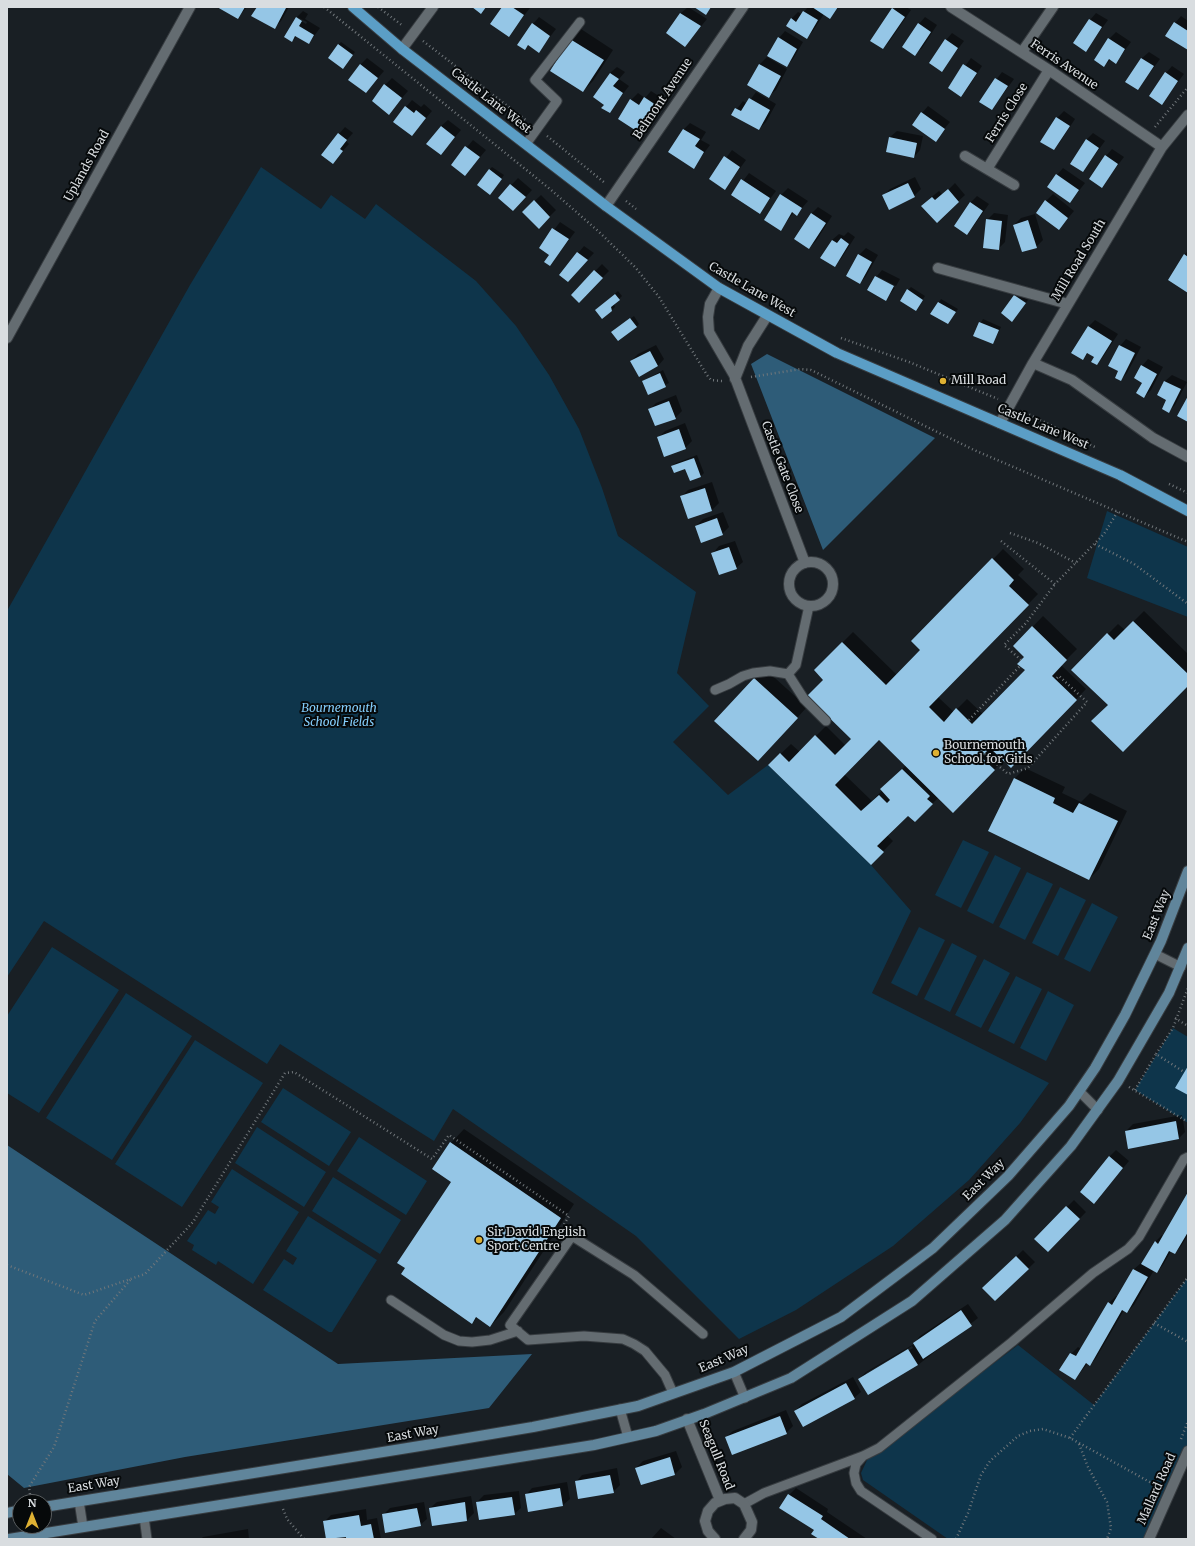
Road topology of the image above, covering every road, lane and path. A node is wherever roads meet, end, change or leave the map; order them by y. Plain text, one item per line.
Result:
1 (190, 7) edge
2 (353, 7) edge
3 (378, 7) edge
4 (433, 7) edge
5 (742, 7) edge
6 (951, 7) edge
7 (1053, 7) edge
8 (580, 22) dead end
9 (413, 34) junction
10 (402, 49) junction
11 (1022, 52) junction
12 (1049, 70) junction
13 (1188, 87) edge
14 (1188, 115) edge
15 (537, 129) junction
16 (1146, 136) junction
17 (526, 144) junction
18 (1162, 147) junction
19 (965, 156) dead end
20 (987, 169) junction
21 (1014, 186) dead end
22 (616, 192) junction
23 (606, 206) junction
24 (638, 211) dead end
25 (938, 268) dead end
26 (719, 288) junction
27 (1068, 304) junction
28 (766, 316) junction
29 (7, 338) edge
30 (840, 338) dead end
31 (1033, 363) junction
32 (736, 379) junction
33 (1010, 405) junction
34 (1000, 423) junction
35 (1102, 451) dead end
36 (1188, 457) edge
37 (1166, 482) dead end
38 (1188, 493) edge
39 (1188, 510) edge
40 (1118, 511) dead end
41 (1010, 533) dead end
42 (1001, 541) dead end
43 (1095, 544) junction
44 (805, 563) junction
45 (1076, 563) junction
46 (1055, 584) junction
47 (1188, 604) edge
48 (809, 606) junction
49 (1021, 660) dead end
50 (1020, 666) dead end
51 (788, 674) junction
52 (1056, 680) dead end
53 (715, 690) dead end
54 (969, 720) dead end
55 (826, 721) dead end
56 (985, 754) dead end
57 (1188, 871) edge
58 (1188, 948) edge
59 (1154, 954) junction
60 (1181, 967) junction
61 (1188, 988) edge
62 (1160, 1008) junction
63 (1176, 1018) junction
64 (1188, 1026) edge
65 (1156, 1054) junction
66 (1184, 1072) dead end
67 (1118, 1080) junction
68 (1135, 1090) junction
69 (1079, 1091) junction
70 (1098, 1110) junction
71 (1188, 1122) edge
72 (1188, 1157) edge
73 (561, 1228) dead end
74 (7, 1265) edge
75 (1188, 1276) edge
76 (131, 1279) junction
77 (391, 1300) dead end
78 (1154, 1323) junction
79 (518, 1332) junction
80 (703, 1334) dead end
81 (1188, 1342) edge
82 (734, 1372) junction
83 (673, 1393) junction
84 (745, 1398) junction
85 (620, 1409) junction
86 (687, 1419) junction
87 (628, 1437) junction
88 (1070, 1438) junction
89 (1079, 1444) junction
90 (1188, 1450) edge
91 (863, 1456) junction
92 (1169, 1492) junction
93 (30, 1494) edge
94 (276, 1496) junction
95 (720, 1500) junction
96 (79, 1501) junction
97 (744, 1504) junction
98 (52, 1505) edge
99 (144, 1517) junction
100 (83, 1527) junction
101 (9, 1539) edge
102 (147, 1539) edge
103 (304, 1539) edge
104 (715, 1539) edge
105 (744, 1539) edge
106 (932, 1539) edge
107 (956, 1539) edge
108 (1107, 1539) edge
109 (1149, 1539) edge

1 - 29 street, Uplands Road
2 - 10 main road, Castle Lane West
3 - 9 path
4 - 9 street
5 - 22 street, Belmont Avenue
6 - 11 street, Ferris Avenue
7 - 11 street
8 - 15 lane
9 - 10 street
9 - 15 path
10 - 17 main road, Castle Lane West
11 - 12 street, Ferris Avenue
12 - 16 street, Ferris Avenue
12 - 20 street, Ferris Close
13 - 16 path
14 - 18 street, Mill Road South
15 - 17 lane
15 - 22 path
16 - 18 street, Ferris Avenue
17 - 23 main road, Castle Lane West
18 - 27 street, Mill Road South
19 - 20 street
20 - 21 street
22 - 23 street, Belmont Avenue
22 - 24 path
23 - 26 main road, Castle Lane West
25 - 27 street
26 - 28 main road, Castle Lane West
26 - 32 street, Castle Gate Close
27 - 31 street, Mill Road South
28 - 32 street
28 - 34 main road, Castle Lane West
30 - 33 path
31 - 33 street, Mill Road South
31 - 36 street
32 - 44 street, Castle Gate Close
33 - 34 street, Mill Road South
33 - 35 path
34 - 39 main road, Castle Lane West
37 - 38 path
40 - 43 path
41 - 45 path
42 - 46 path
43 - 45 path
43 - 47 path
44 - 48 street
44 - 48 street
45 - 46 path
46 - 49 path
48 - 51 lane
50 - 54 path
51 - 53 lane
51 - 55 lane
52 - 56 path
57 - 59 street, East Way
58 - 60 street
59 - 60 lane
59 - 69 street, East Way
60 - 62 street
61 - 63 path
62 - 63 path
62 - 67 street
63 - 64 path
63 - 65 path
65 - 66 path
65 - 68 path
67 - 68 path
67 - 70 street
68 - 71 path
69 - 70 lane
69 - 82 street, East Way
70 - 84 street
72 - 91 lane
73 - 76 path
74 - 76 path
75 - 78 path
76 - 93 path
77 - 79 lane
78 - 81 path
78 - 88 path
79 - 80 lane
79 - 83 lane
82 - 83 street, East Way
82 - 84 lane
83 - 85 street, East Way
84 - 86 street
85 - 87 lane
85 - 96 street, East Way
86 - 87 street
86 - 95 street, Seagull Road
87 - 94 street
88 - 89 path
88 - 107 path
89 - 92 path
89 - 108 path
90 - 92 street, Mallard Road
91 - 97 lane
91 - 106 lane
92 - 109 street, Mallard Road
94 - 99 street
94 - 103 path
95 - 97 street, Seagull Road
95 - 104 street, Seagull Road
96 - 98 street, East Way
96 - 100 lane
97 - 105 street
99 - 100 street
99 - 102 lane
100 - 101 street

